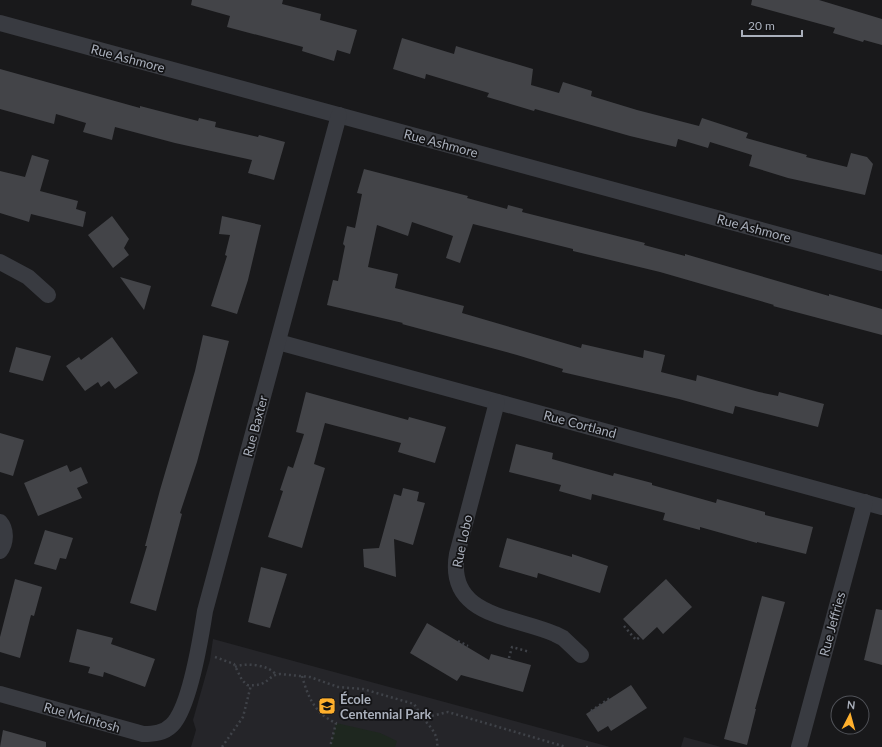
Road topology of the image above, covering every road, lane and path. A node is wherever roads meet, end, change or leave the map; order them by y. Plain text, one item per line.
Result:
1 (0, 23) edge
2 (339, 115) junction
3 (0, 262) edge
4 (882, 263) edge
5 (48, 295) dead end
6 (278, 342) junction
7 (497, 402) junction
8 (865, 502) junction
9 (882, 506) edge
10 (0, 522) edge
11 (0, 551) edge
12 (624, 626) dead end
13 (640, 637) dead end
14 (458, 641) dead end
15 (468, 646) dead end
16 (530, 652) dead end
17 (581, 655) dead end
18 (210, 656) dead end
19 (509, 658) dead end
20 (235, 667) junction
21 (276, 675) junction
22 (302, 675) junction
23 (251, 685) junction
24 (0, 694) edge
25 (610, 698) dead end
26 (591, 710) dead end
27 (423, 718) junction
28 (164, 731) joint
29 (222, 747) edge
30 (330, 747) edge
31 (437, 747) edge
32 (566, 747) edge
33 (798, 747) edge

1 - 2 street, Rue Ashmore
2 - 4 street, Rue Ashmore
2 - 6 street, Rue Baxter
3 - 5 street
6 - 7 street, Rue Cortland
6 - 28 street, Rue Baxter
7 - 8 street, Rue Cortland
7 - 17 street, Rue Lobo
8 - 9 street, Rue Cortland
8 - 33 street, Rue Jeffries
10 - 11 street
12 - 13 path
14 - 15 path
16 - 19 path
18 - 20 path
20 - 21 path
20 - 23 path
21 - 22 path
21 - 23 path
22 - 27 path
22 - 30 path
23 - 29 path
24 - 28 street, Rue McIntosh
25 - 26 path
27 - 31 path
27 - 32 path

